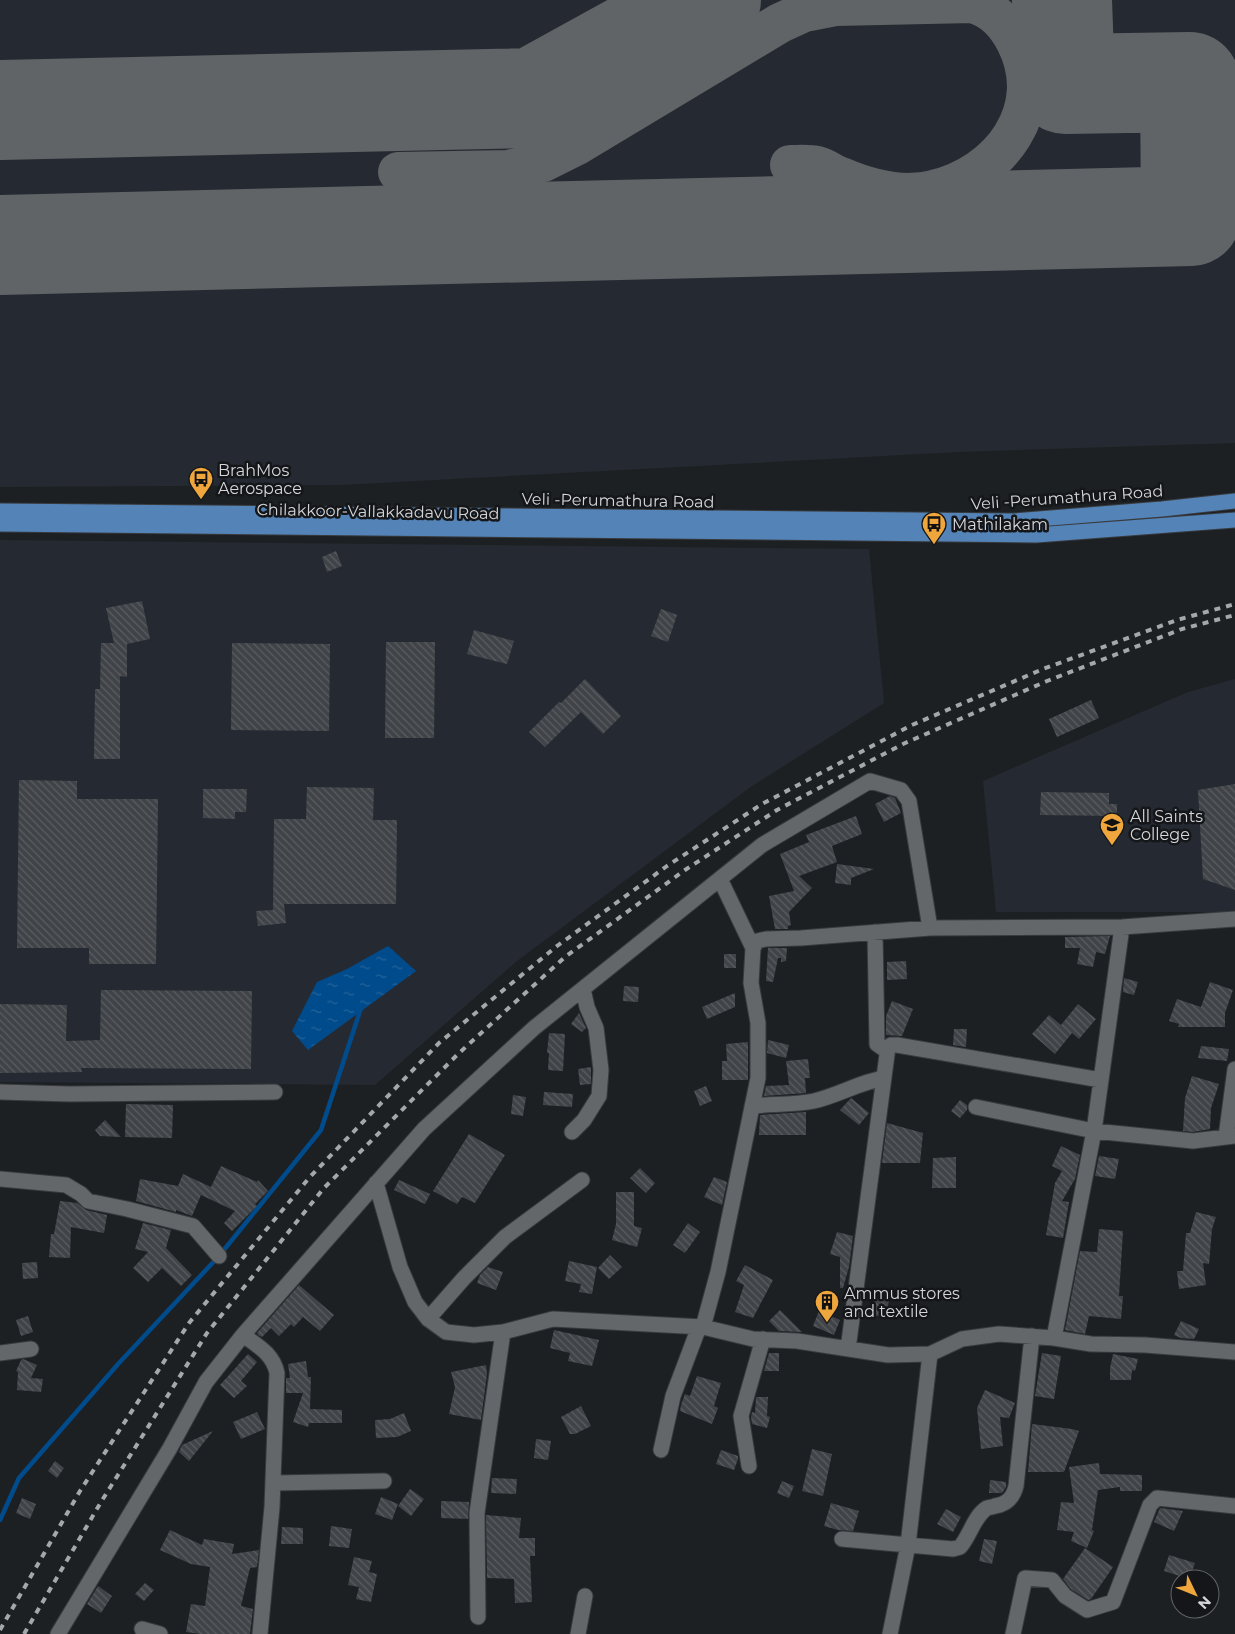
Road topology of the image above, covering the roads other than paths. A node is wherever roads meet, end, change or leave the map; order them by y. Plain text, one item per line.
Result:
1 (1235, 501) edge
2 (0, 511) edge
3 (1235, 520) edge
4 (0, 524) edge
5 (720, 879) junction
6 (1235, 919) edge
7 (1122, 927) junction
8 (930, 928) junction
9 (875, 932) junction
10 (754, 948) junction
11 (583, 989) junction
12 (887, 1051) junction
13 (1235, 1068) edge
14 (884, 1078) junction
15 (1101, 1080) junction
16 (0, 1092) edge
17 (275, 1092) dead end
18 (752, 1106) junction
19 (976, 1107) dead end
20 (1094, 1131) junction
21 (572, 1132) dead end
22 (1231, 1137) edge
23 (0, 1179) edge
24 (582, 1180) dead end
25 (376, 1183) junction
26 (219, 1256) dead end
27 (428, 1319) junction
28 (701, 1327) junction
29 (503, 1332) junction
30 (243, 1335) junction
31 (1032, 1336) junction
32 (1054, 1338) junction
33 (763, 1339) junction
34 (31, 1349) dead end
35 (848, 1349) junction
36 (1235, 1352) edge
37 (0, 1353) edge
38 (930, 1354) junction
39 (661, 1450) dead end
40 (750, 1466) dead end
41 (384, 1481) dead end
42 (273, 1483) junction
43 (1235, 1506) edge
44 (842, 1539) dead end
45 (908, 1545) junction
46 (585, 1596) dead end
47 (478, 1617) dead end
48 (142, 1629) dead end
49 (58, 1634) edge
50 (160, 1634) edge
51 (260, 1634) edge
52 (578, 1634) edge
53 (890, 1634) edge
54 (1013, 1634) edge

1 - 2 main road, Veli -Perumathura Road
3 - 4 main road, Chilakkoor-Vallakkadavu Road
5 - 8 street
5 - 10 street
5 - 11 street
6 - 7 street
7 - 8 street
7 - 15 street
8 - 9 street
9 - 10 street
9 - 12 street
10 - 18 street
11 - 21 street
11 - 25 street
12 - 14 street
12 - 15 street
13 - 22 street
14 - 18 street
14 - 35 street
15 - 20 street
16 - 17 street
18 - 28 street
19 - 20 street
20 - 22 street
20 - 32 street
23 - 26 street
24 - 27 street
25 - 27 street
25 - 30 street
27 - 29 street
28 - 29 street
28 - 33 street
28 - 39 street
29 - 47 street
30 - 42 street
30 - 49 street
31 - 32 street
31 - 38 street
31 - 45 street
32 - 36 street
33 - 35 street
33 - 40 street
34 - 37 street
35 - 38 street
38 - 45 street
41 - 42 street
42 - 51 street
43 - 54 street
44 - 45 street
45 - 53 street
46 - 52 street
48 - 50 street

